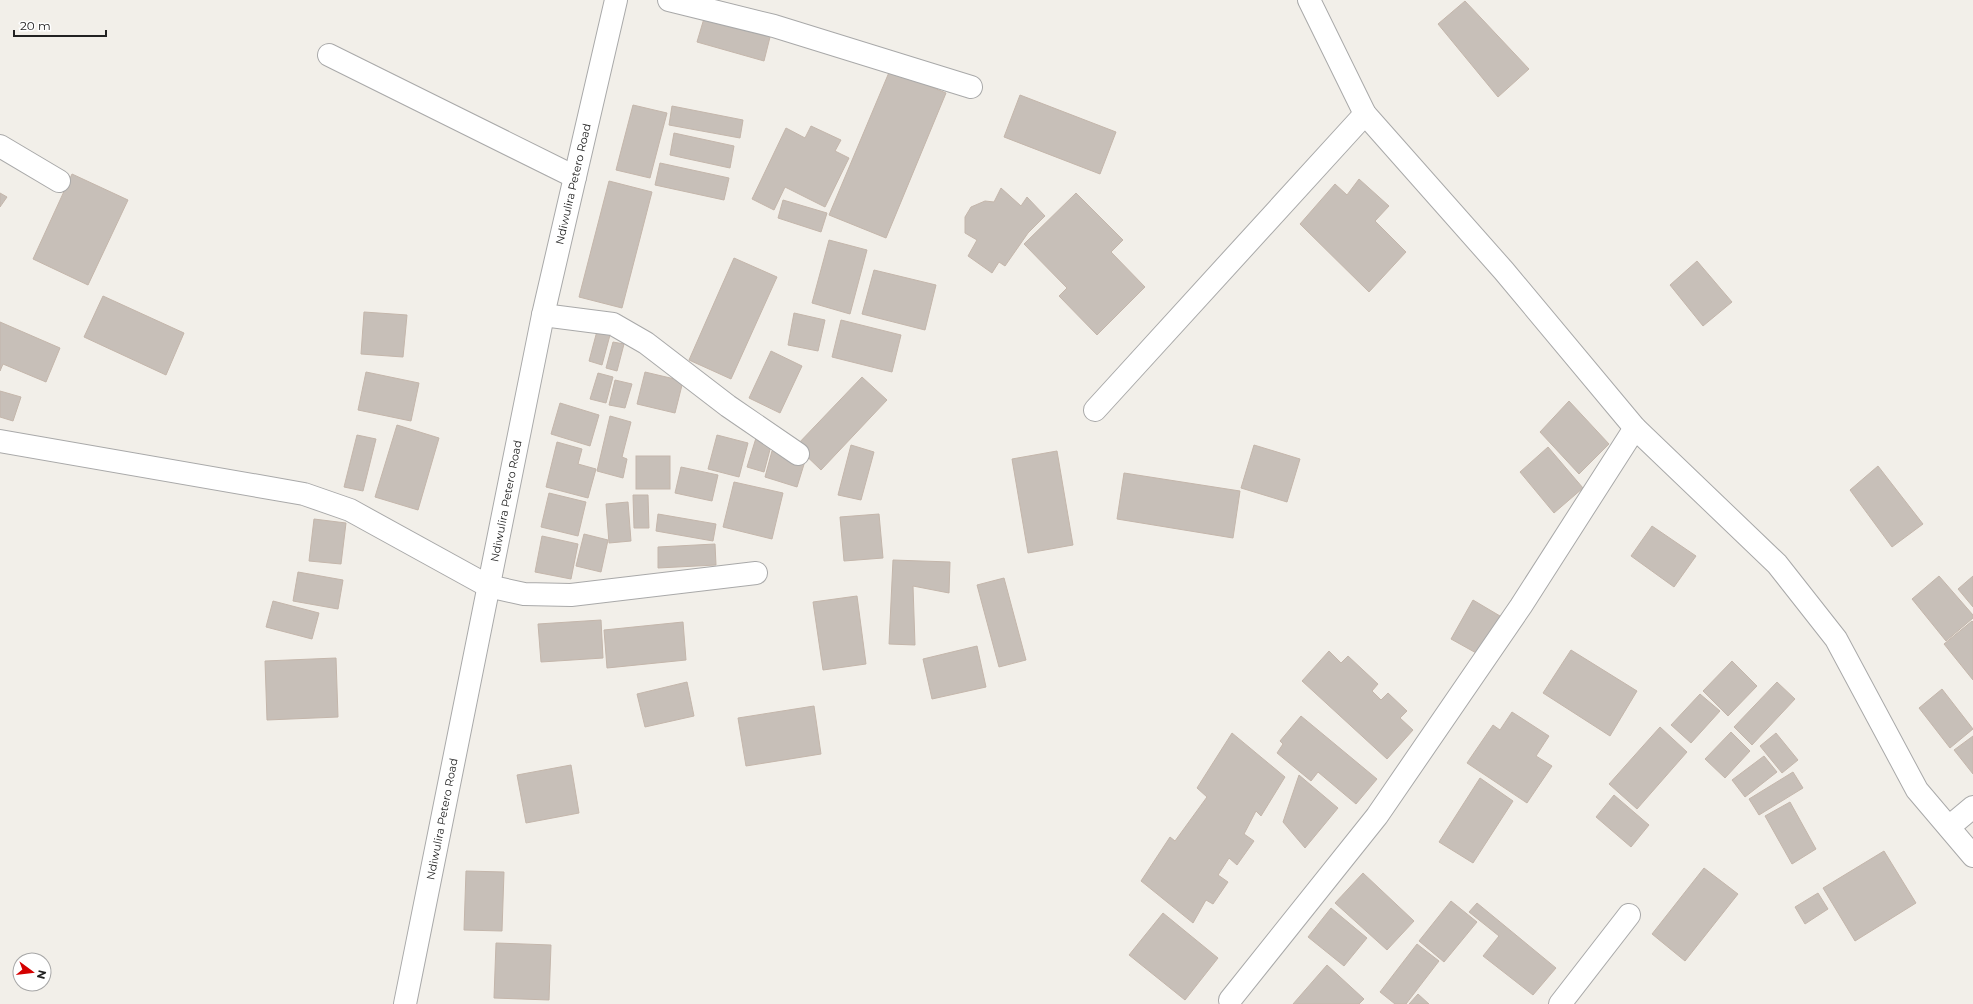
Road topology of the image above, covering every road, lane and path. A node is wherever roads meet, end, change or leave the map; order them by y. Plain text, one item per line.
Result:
1 (616, 0) edge
2 (669, 0) edge
3 (1309, 0) edge
4 (329, 55) dead end
5 (971, 87) dead end
6 (1365, 114) junction
7 (0, 146) edge
8 (575, 177) junction
9 (59, 181) dead end
10 (542, 316) junction
11 (1095, 410) dead end
12 (1635, 428) junction
13 (0, 441) edge
14 (798, 454) dead end
15 (756, 573) dead end
16 (488, 586) junction
17 (1973, 807) edge
18 (1948, 827) junction
19 (1973, 856) edge
20 (1629, 915) dead end
21 (1230, 1000) dead end
22 (405, 1004) edge
23 (1560, 1004) edge

1 - 8 street, Ndiwulira Petero Road
2 - 5 street
3 - 6 street
4 - 8 street
6 - 11 street
6 - 12 street
7 - 9 street
8 - 10 street, Ndiwulira Petero Road
10 - 14 street
10 - 16 street, Ndiwulira Petero Road
12 - 18 street
12 - 21 street
13 - 16 street
15 - 16 street
16 - 22 street, Ndiwulira Petero Road
17 - 18 street
18 - 19 street
20 - 23 street

